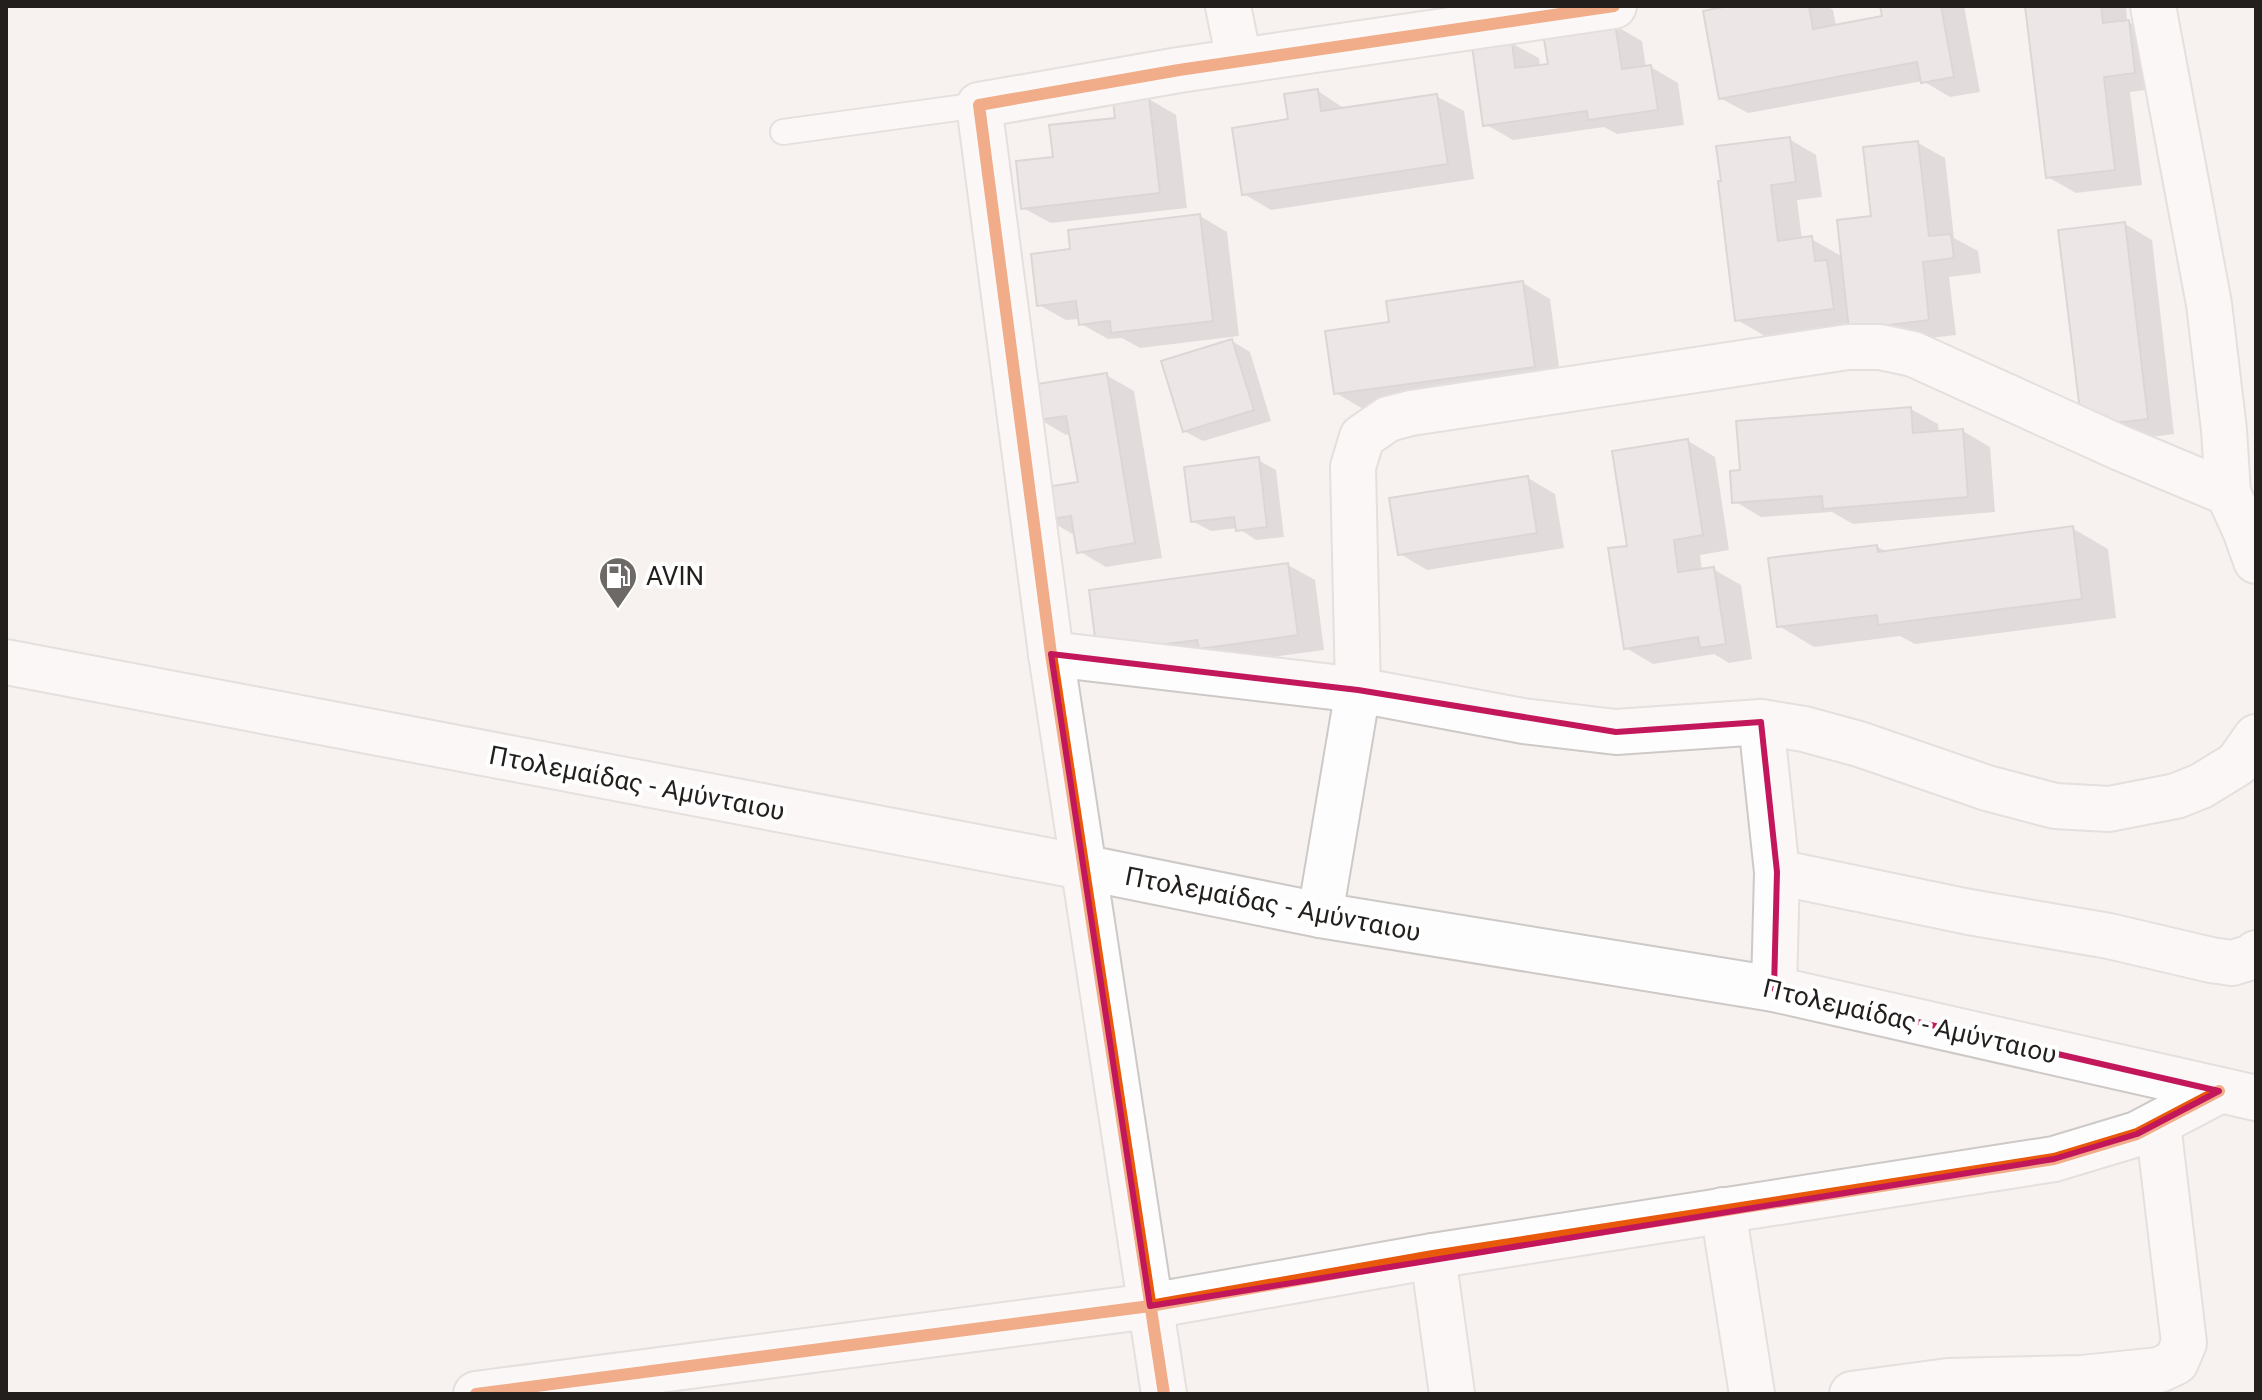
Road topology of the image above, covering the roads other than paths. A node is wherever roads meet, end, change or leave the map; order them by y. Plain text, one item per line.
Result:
1 (1228, 6) edge
2 (1614, 6) edge
3 (2153, 6) edge
4 (1552, 11) edge
5 (1394, 21) edge
6 (1239, 60) junction
7 (979, 105) junction
8 (783, 132) dead end
9 (2228, 493) junction
10 (2256, 561) edge
11 (1051, 654) junction
12 (6, 662) edge
13 (1358, 690) junction
14 (1761, 722) junction
15 (2256, 737) edge
16 (1082, 867) junction
17 (1777, 872) junction
18 (1320, 915) junction
19 (2256, 953) edge
20 (1774, 989) junction
21 (2237, 1095) edge
22 (2158, 1124) junction
23 (1723, 1210) junction
24 (1433, 1256) junction
25 (1150, 1306) junction
26 (476, 1394) edge
27 (1164, 1394) edge
28 (1452, 1394) edge
29 (1752, 1394) edge
30 (1852, 1394) edge

1 - 6 street
2 - 4 street
3 - 9 street
4 - 5 street
5 - 6 street
6 - 7 street
7 - 8 lane
7 - 11 street
9 - 10 street
9 - 13 street
11 - 13 street
11 - 16 street
12 - 16 street, Πτολεμαίδας - Αμύνταιου
13 - 14 street
13 - 18 street
14 - 15 street
14 - 17 street
16 - 18 street, Πτολεμαίδας - Αμύνταιου
16 - 25 street
17 - 19 street
17 - 20 street
18 - 20 street, Πτολεμαίδας - Αμύνταιου
20 - 21 street, Πτολεμαίδας - Αμύνταιου
21 - 22 street
22 - 23 street
22 - 30 street
23 - 24 street
23 - 29 street
24 - 25 street
24 - 28 street
25 - 26 street
25 - 27 street

